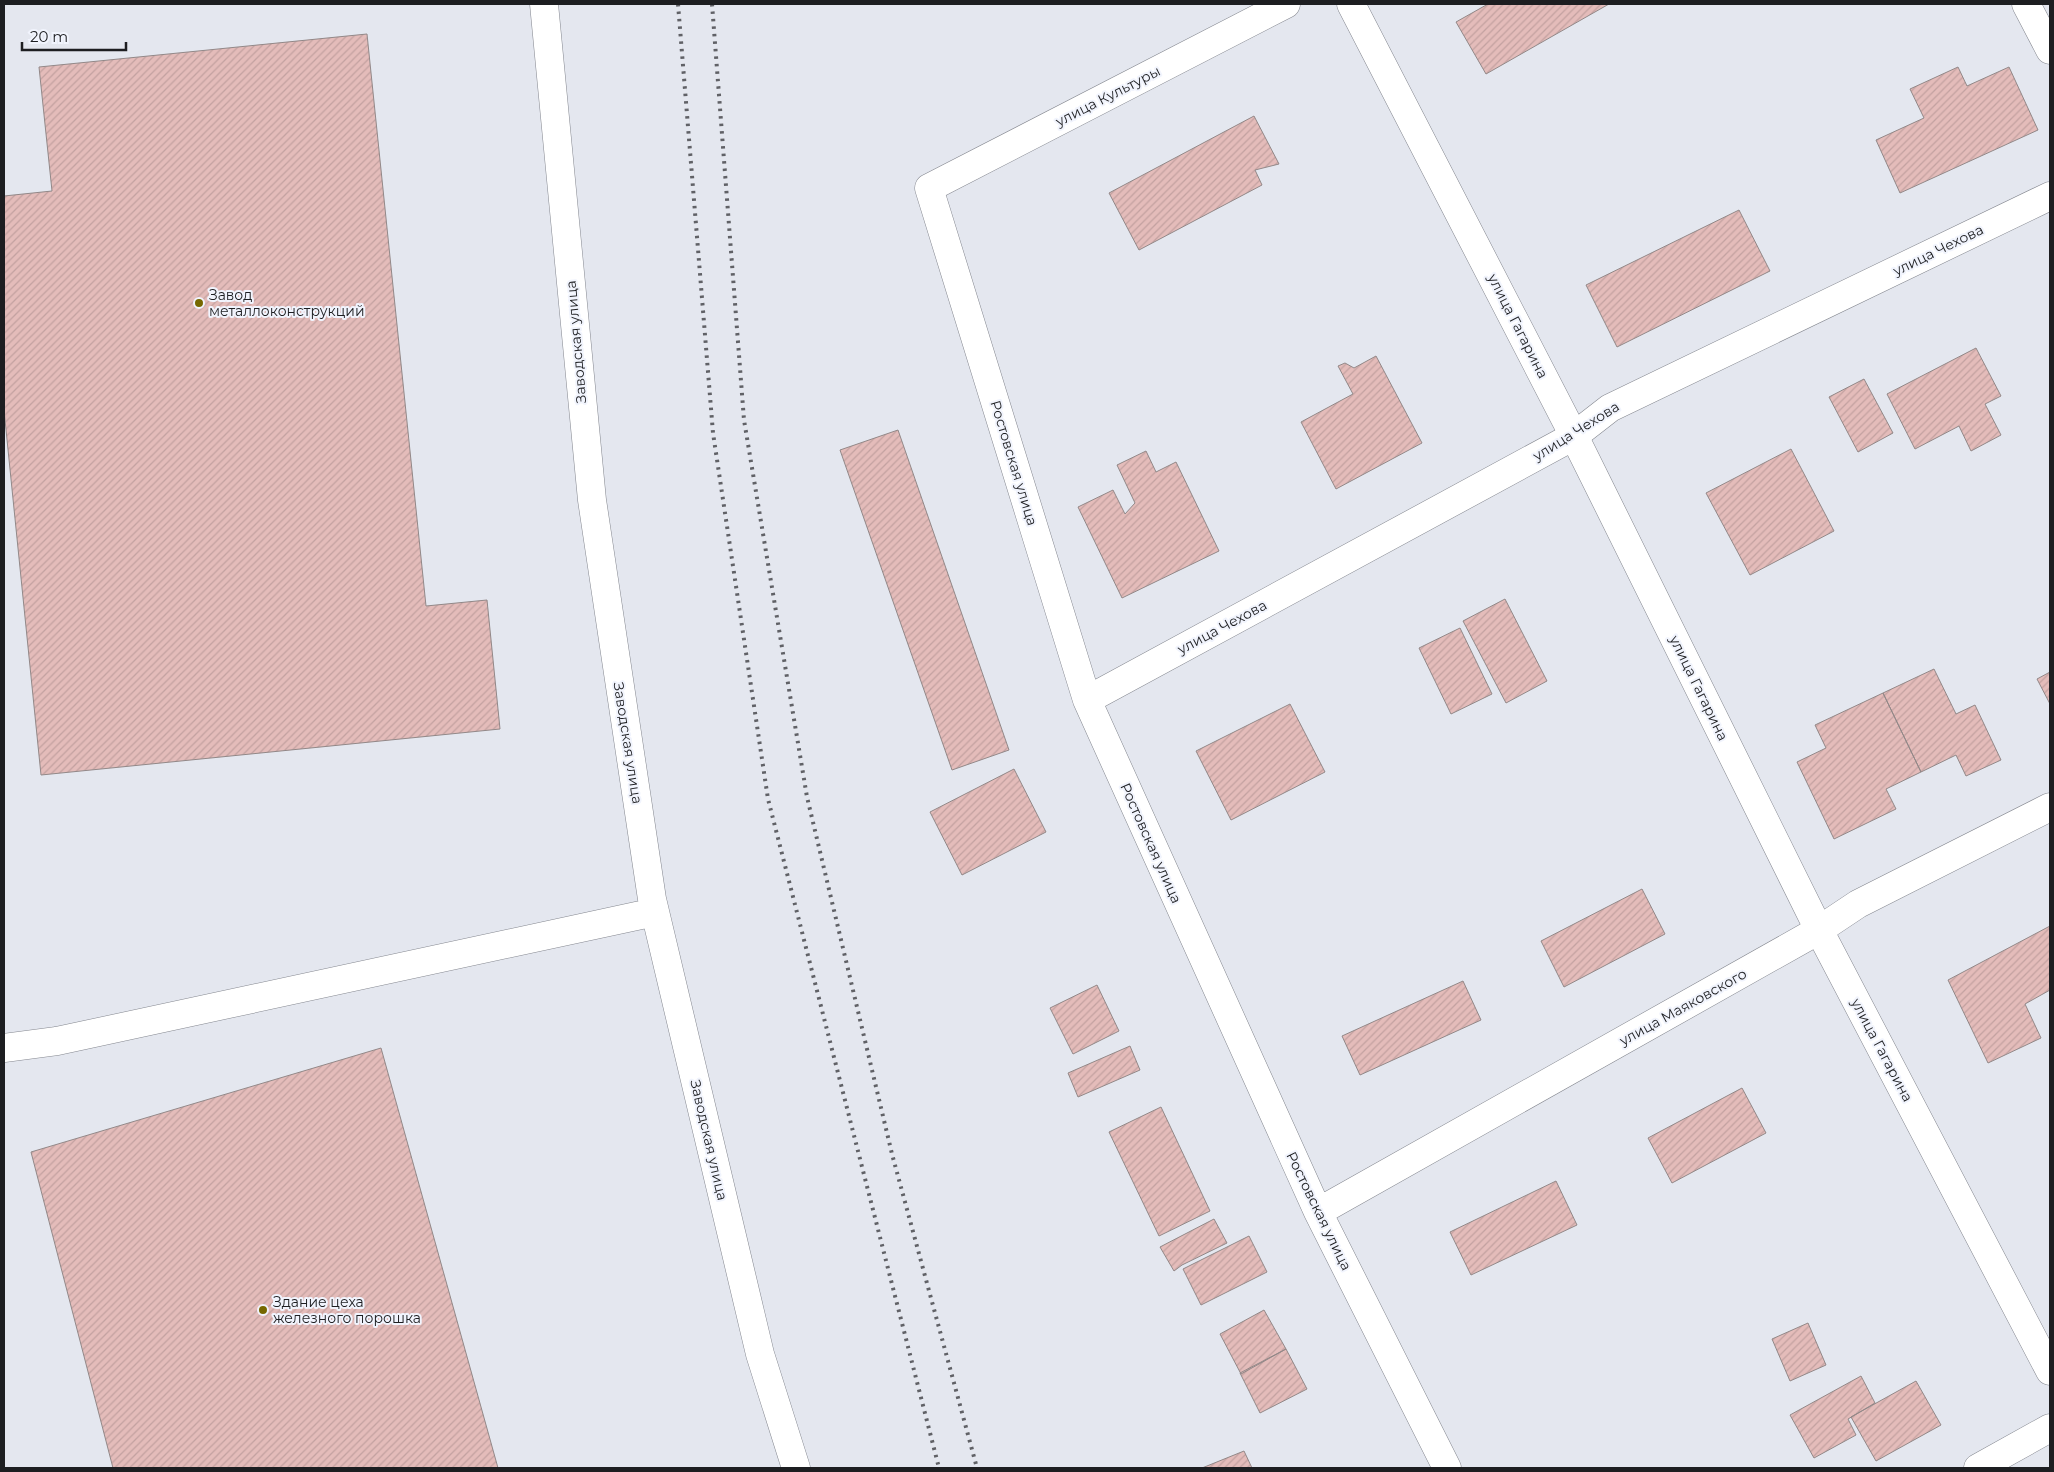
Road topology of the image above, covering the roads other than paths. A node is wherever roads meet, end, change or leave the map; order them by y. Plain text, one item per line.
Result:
1 (544, 4) edge
2 (1286, 4) edge
3 (1351, 4) edge
4 (2026, 4) edge
5 (2050, 50) edge
6 (929, 188) joint
7 (2050, 196) edge
8 (1574, 436) junction
9 (1087, 700) junction
10 (2050, 807) edge
11 (655, 912) junction
12 (1819, 930) junction
13 (4, 1048) edge
14 (1318, 1212) junction
15 (2050, 1371) edge
16 (2050, 1428) edge
17 (796, 1468) edge
18 (1447, 1468) edge
19 (1978, 1468) edge

1 - 11 street, Заводская улица
2 - 6 street, улица Культуры
3 - 8 street, улица Гагарина
4 - 5 street
6 - 9 street, Ростовская улица
7 - 8 street, улица Чехова
8 - 9 street, улица Чехова
8 - 12 street, улица Гагарина
9 - 14 street, Ростовская улица
10 - 12 street, улица Маяковского
11 - 13 street
11 - 17 street, Заводская улица
12 - 14 street, улица Маяковского
12 - 15 street, улица Гагарина
14 - 18 street, Ростовская улица
16 - 19 street

